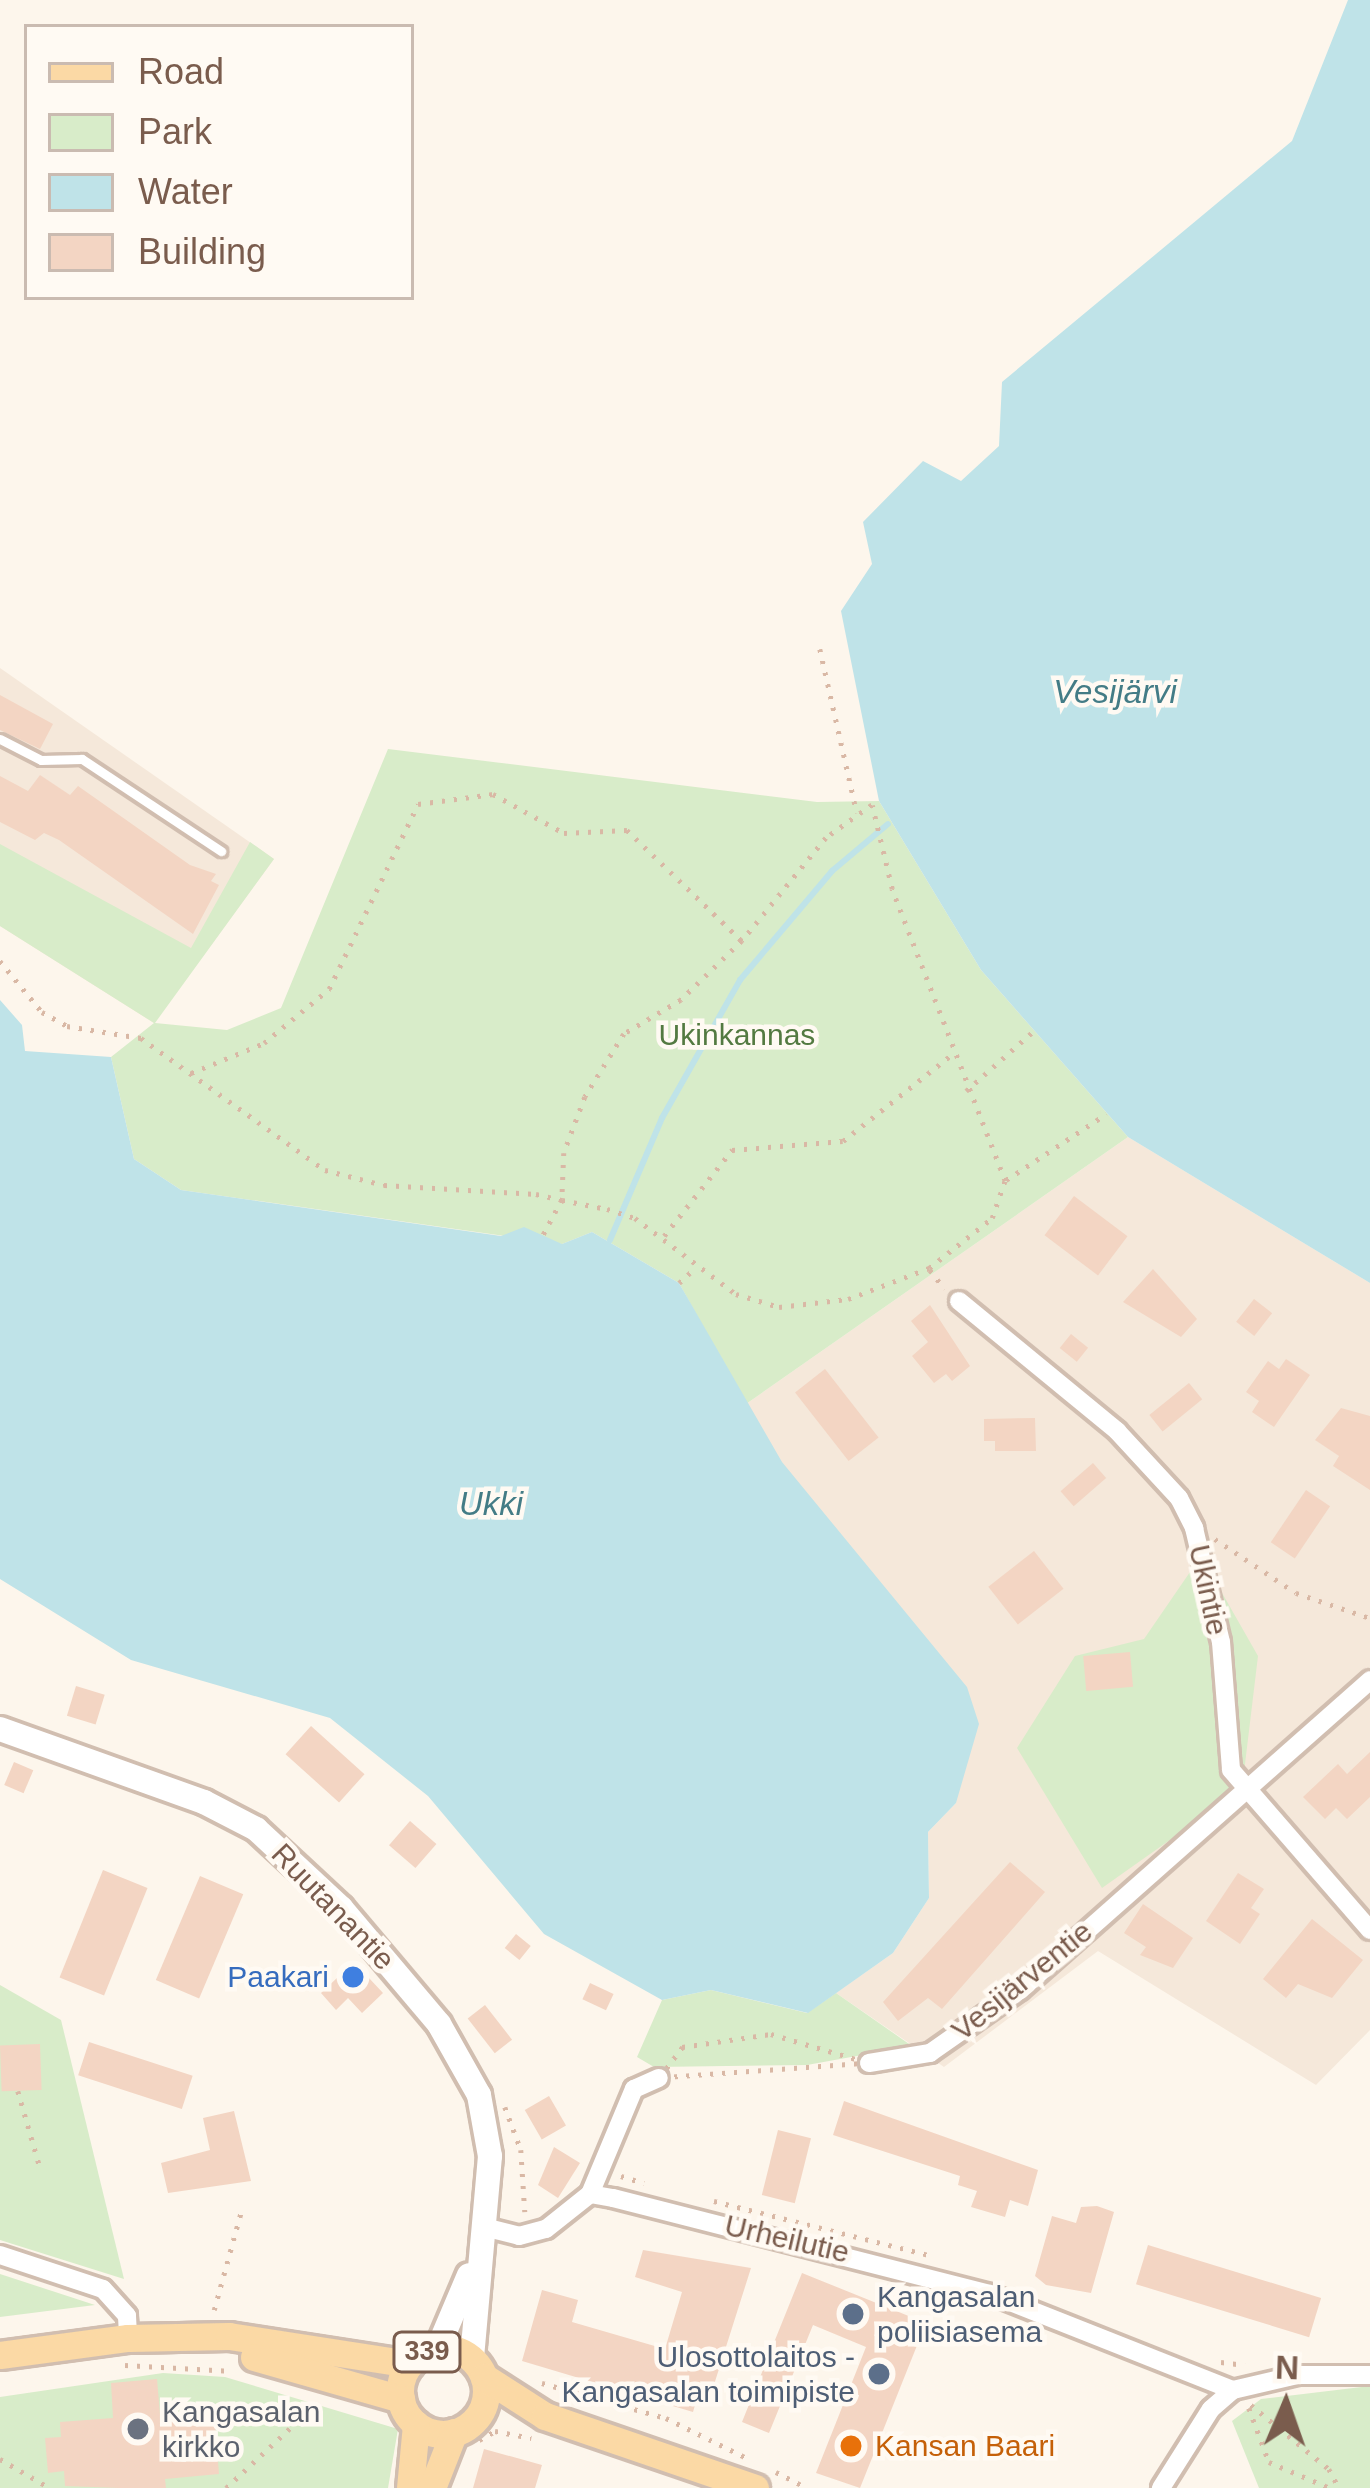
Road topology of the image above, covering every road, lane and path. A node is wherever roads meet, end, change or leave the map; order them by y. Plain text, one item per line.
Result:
1 (820, 649) dead end
2 (0, 739) edge
3 (857, 813) junction
4 (221, 851) dead end
5 (742, 941) junction
6 (0, 961) edge
7 (1037, 1028) dead end
8 (955, 1052) junction
9 (191, 1073) junction
10 (966, 1091) junction
11 (1106, 1114) dead end
12 (1005, 1181) junction
13 (562, 1200) junction
14 (543, 1235) dead end
15 (663, 1237) junction
16 (695, 1268) junction
17 (928, 1268) junction
18 (679, 1283) dead end
19 (959, 1301) joint
20 (1194, 1528) junction
21 (1370, 1618) edge
22 (1370, 1680) edge
23 (0, 1729) edge
24 (1242, 1789) junction
25 (1370, 1930) edge
26 (869, 2063) junction
27 (659, 2078) junction
28 (18, 2091) dead end
29 (40, 2167) dead end
30 (590, 2194) junction
31 (241, 2212) dead end
32 (484, 2233) junction
33 (0, 2255) edge
34 (213, 2313) dead end
35 (128, 2338) junction
36 (187, 2338) junction
37 (438, 2348) junction
38 (0, 2355) edge
39 (410, 2364) junction
40 (103, 2366) dead end
41 (478, 2368) junction
42 (241, 2373) dead end
43 (1370, 2375) edge
44 (526, 2379) dead end
45 (1233, 2390) junction
46 (309, 2391) dead end
47 (325, 2395) junction
48 (401, 2398) junction
49 (339, 2399) dead end
50 (545, 2416) junction
51 (416, 2424) junction
52 (465, 2435) junction
53 (0, 2459) edge
54 (803, 2487) edge
55 (50, 2488) edge
56 (226, 2488) edge
57 (410, 2488) edge
58 (433, 2488) edge
59 (754, 2488) edge
60 (1161, 2488) edge
61 (1335, 2488) edge

1 - 3 path
2 - 4 lane
3 - 5 path
3 - 8 path
5 - 9 path
5 - 13 path
6 - 9 path
7 - 10 path
8 - 10 path
8 - 15 path
9 - 13 path
10 - 12 path
11 - 12 path
12 - 17 path
13 - 14 path
13 - 15 path
15 - 16 path
16 - 17 path
16 - 18 path
17 - 19 path
19 - 20 street, Ukintie
20 - 21 path
20 - 24 street, Ukintie
22 - 24 street, Vesijärventie
23 - 32 main road, Ruutanantie
24 - 25 street, Ukintie
24 - 26 street, Vesijärventie
26 - 27 path
26 - 27 path
27 - 30 street
28 - 29 path
30 - 32 street
30 - 45 street, Urheilutie
31 - 34 path
32 - 37 main road
32 - 41 main road, Ruutanantie
33 - 35 street
35 - 36 main road, 339
35 - 38 main road, 339
36 - 39 main road, 339
36 - 48 main road, 339
37 - 39 main road, 339
37 - 41 main road, 339
39 - 48 main road, 339
40 - 42 path
41 - 50 main road, 339
41 - 52 main road, 339
43 - 45 street
44 - 54 path
45 - 60 street
46 - 47 path
47 - 49 path
47 - 56 path
48 - 51 main road, 339
50 - 52 main road, 339
50 - 59 main road, 339
51 - 52 main road, 339
51 - 57 main road
52 - 58 main road
53 - 55 path
61 - 61 path

